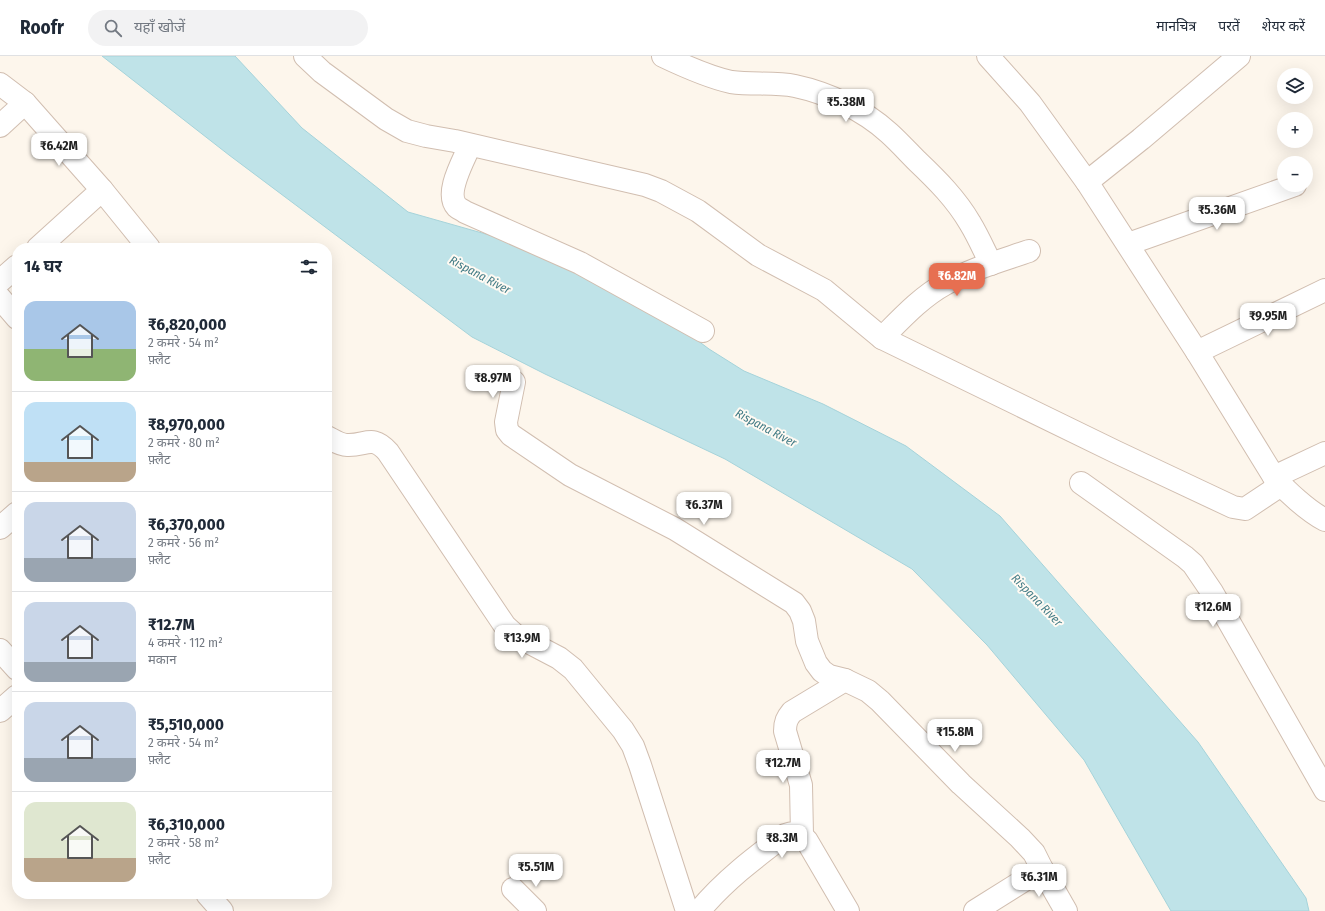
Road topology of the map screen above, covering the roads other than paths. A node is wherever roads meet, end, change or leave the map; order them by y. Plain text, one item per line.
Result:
1 (305, 56) edge
2 (663, 56) edge
3 (988, 56) edge
4 (1239, 56) edge
5 (0, 84) edge
6 (24, 103) junction
7 (0, 126) edge
8 (470, 145) junction
9 (1087, 182) junction
10 (102, 190) junction
11 (1277, 191) edge
12 (44, 243) edge
13 (145, 243) edge
14 (1128, 244) junction
15 (1029, 251) dead end
16 (991, 264) junction
17 (12, 271) edge
18 (0, 282) edge
19 (1325, 290) edge
20 (0, 298) edge
21 (12, 312) edge
22 (703, 331) dead end
23 (882, 338) junction
24 (1197, 352) junction
25 (514, 382) dead end
26 (332, 440) edge
27 (1325, 453) edge
28 (1278, 481) junction
29 (1082, 483) dead end
30 (12, 517) edge
31 (1325, 520) edge
32 (0, 528) edge
33 (0, 650) edge
34 (12, 663) edge
35 (845, 680) junction
36 (12, 700) edge
37 (0, 711) edge
38 (1325, 790) edge
39 (802, 835) junction
40 (1042, 869) junction
41 (513, 889) dead end
42 (211, 899) edge
43 (222, 911) edge
44 (534, 911) edge
45 (687, 911) edge
46 (699, 911) edge
47 (848, 911) edge
48 (975, 911) edge
49 (1066, 911) edge

1 - 8 street
2 - 16 street
3 - 9 street
4 - 9 street
5 - 6 street
6 - 7 street
6 - 10 street
8 - 22 street
8 - 23 street
9 - 14 street
10 - 12 street
10 - 13 street
11 - 14 street
14 - 24 street
15 - 16 street
16 - 23 street
17 - 18 street
19 - 24 street
20 - 21 street
23 - 28 street
24 - 28 street
25 - 35 street
26 - 45 street
27 - 28 street
28 - 31 street
29 - 38 street
30 - 32 street
33 - 34 street
35 - 39 street
35 - 40 street
36 - 37 street
39 - 46 street
39 - 47 street
40 - 48 street
40 - 49 street
41 - 44 street
42 - 43 street

